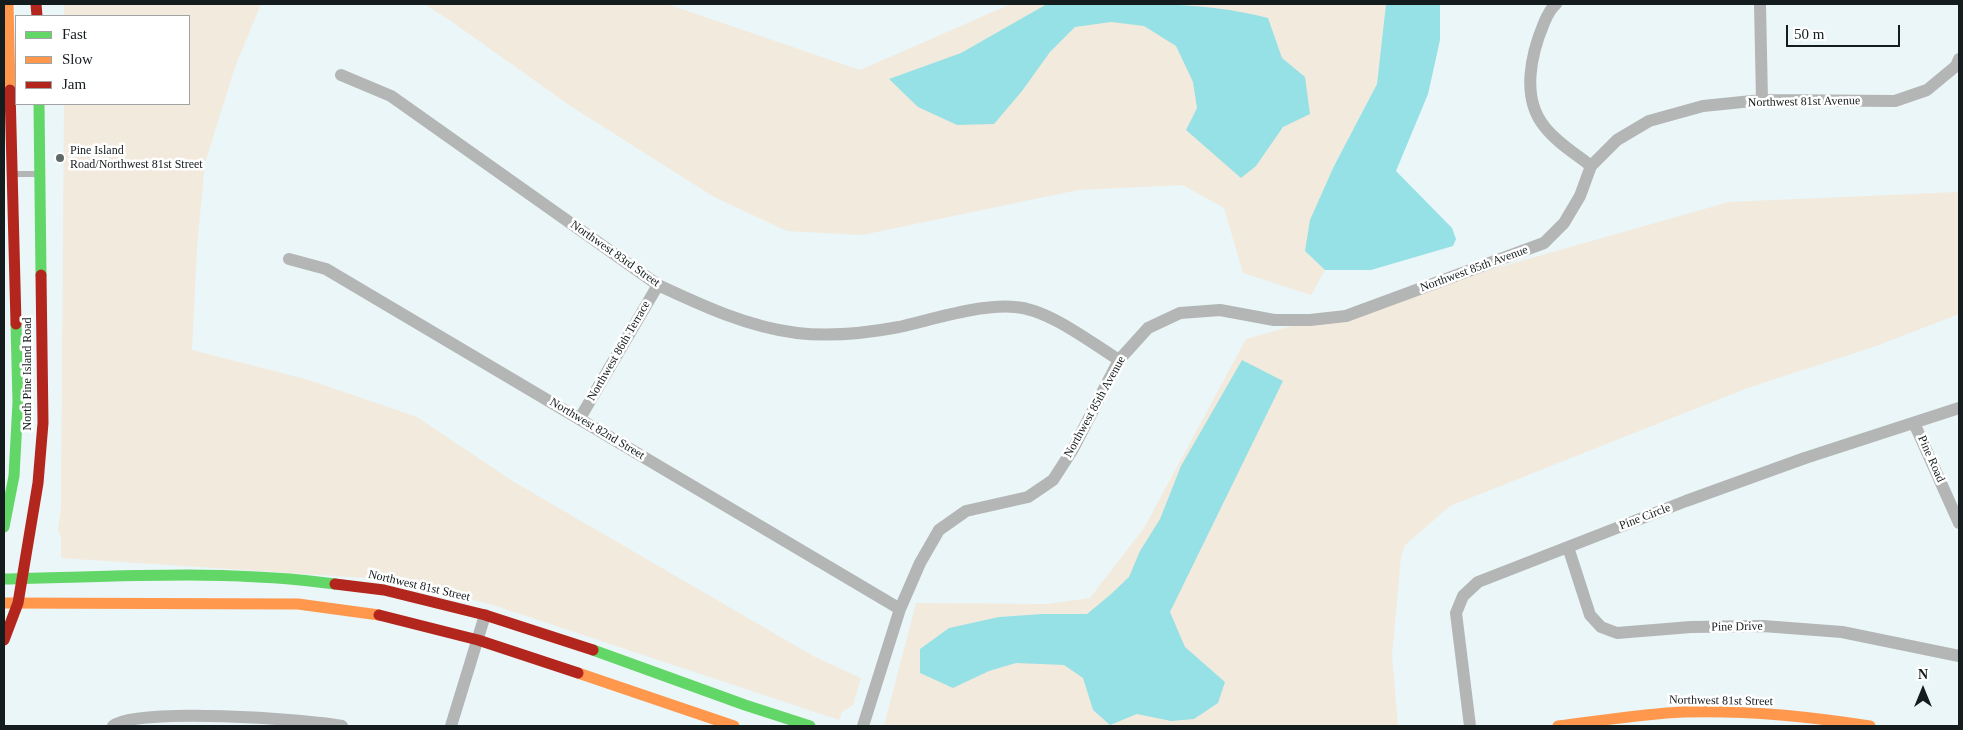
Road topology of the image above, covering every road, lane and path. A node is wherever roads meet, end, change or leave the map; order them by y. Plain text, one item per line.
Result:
1 (8, 4) edge
2 (1556, 4) edge
3 (1760, 4) edge
4 (1958, 64) edge
5 (341, 74) dead end
6 (1762, 100) junction
7 (39, 105) edge
8 (1591, 166) junction
9 (40, 174) junction
10 (8, 175) edge
11 (290, 259) dead end
12 (658, 285) junction
13 (1119, 360) junction
14 (1959, 408) edge
15 (580, 418) junction
16 (1914, 422) junction
17 (1959, 523) edge
18 (4, 527) edge
19 (1568, 547) junction
20 (4, 579) edge
21 (23, 579) junction
22 (4, 603) edge
23 (18, 603) junction
24 (900, 609) junction
25 (486, 615) junction
26 (4, 640) edge
27 (478, 640) junction
28 (1959, 656) edge
29 (114, 725) edge
30 (342, 726) edge
31 (451, 726) edge
32 (734, 726) edge
33 (810, 726) edge
34 (863, 726) edge
35 (1470, 726) edge
36 (1558, 726) edge
37 (1870, 726) edge

1 - 10 street, North Pine Island Road
2 - 8 street
3 - 6 street
4 - 6 street, Northwest 81st Avenue
5 - 12 street, Northwest 83rd Street
6 - 8 street, Northwest 81st Avenue
7 - 9 street, North Pine Island Road
8 - 13 street, Northwest 85th Avenue
9 - 10 lane
9 - 21 street, North Pine Island Road
10 - 18 street, North Pine Island Road
11 - 15 street, Northwest 82nd Street
12 - 13 street, Northwest 83rd Street
12 - 15 street, Northwest 86th Terrace
13 - 24 street, Northwest 85th Avenue
14 - 16 street, Pine Circle
15 - 24 street, Northwest 82nd Street
16 - 17 street, Pine Road
16 - 19 street, Pine Circle
19 - 28 street, Pine Drive
19 - 35 street, Pine Circle
20 - 21 street, Northwest 81st Street
21 - 23 street, North Pine Island Road
21 - 25 street, Northwest 81st Street
22 - 23 street
23 - 26 street, North Pine Island Road
23 - 27 street
24 - 34 street, Northwest 85th Avenue
25 - 27 street
25 - 33 street, Northwest 81st Street
27 - 31 street
27 - 32 street
29 - 30 street
36 - 37 street, Northwest 81st Street

